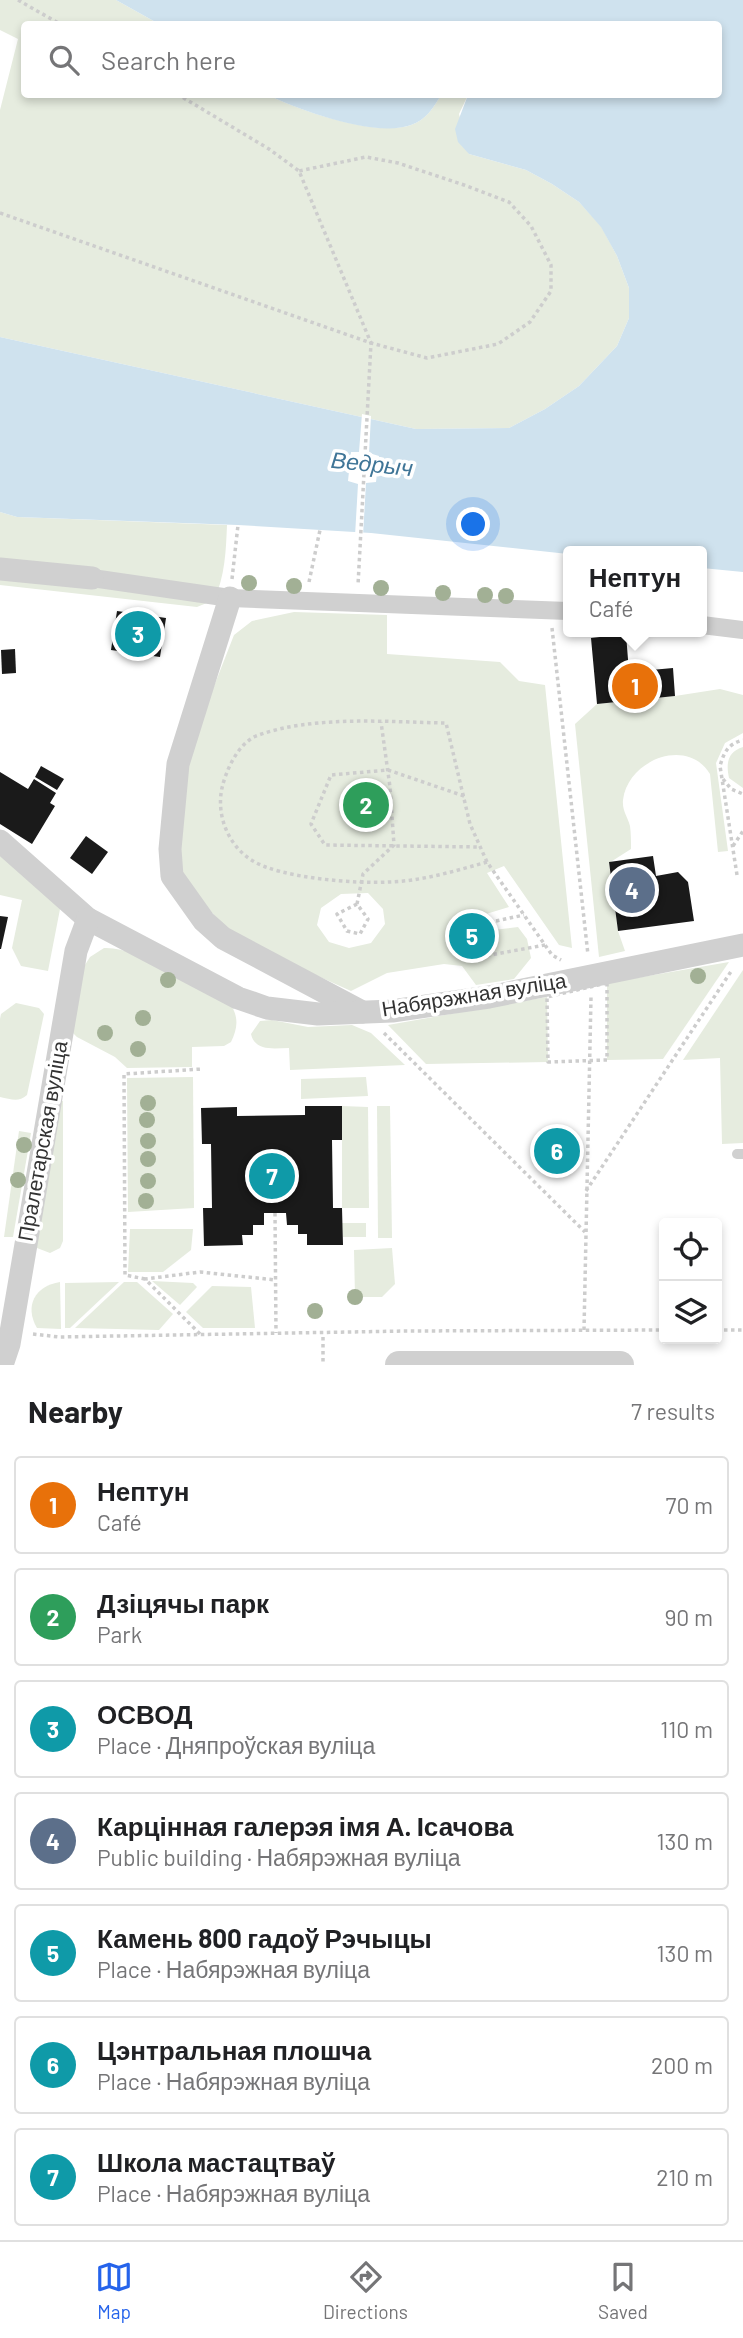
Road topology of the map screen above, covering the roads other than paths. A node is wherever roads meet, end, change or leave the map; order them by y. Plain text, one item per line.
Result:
1 (0, 569) edge
2 (92, 578) joint
3 (230, 598) junction
4 (563, 610) edge
5 (707, 626) edge
6 (743, 630) edge
7 (0, 841) edge
8 (88, 919) junction
9 (739, 955) edge
10 (362, 1012) junction
11 (2, 1365) edge
12 (399, 1365) edge
13 (620, 1365) edge

1 - 2 street
2 - 3 street
3 - 4 street
3 - 10 street
5 - 6 street
7 - 8 street, Набярэжная вуліца
8 - 10 street, Набярэжная вуліца
8 - 11 street, Пралетарская вуліца
9 - 10 street, Набярэжная вуліца
12 - 13 street

